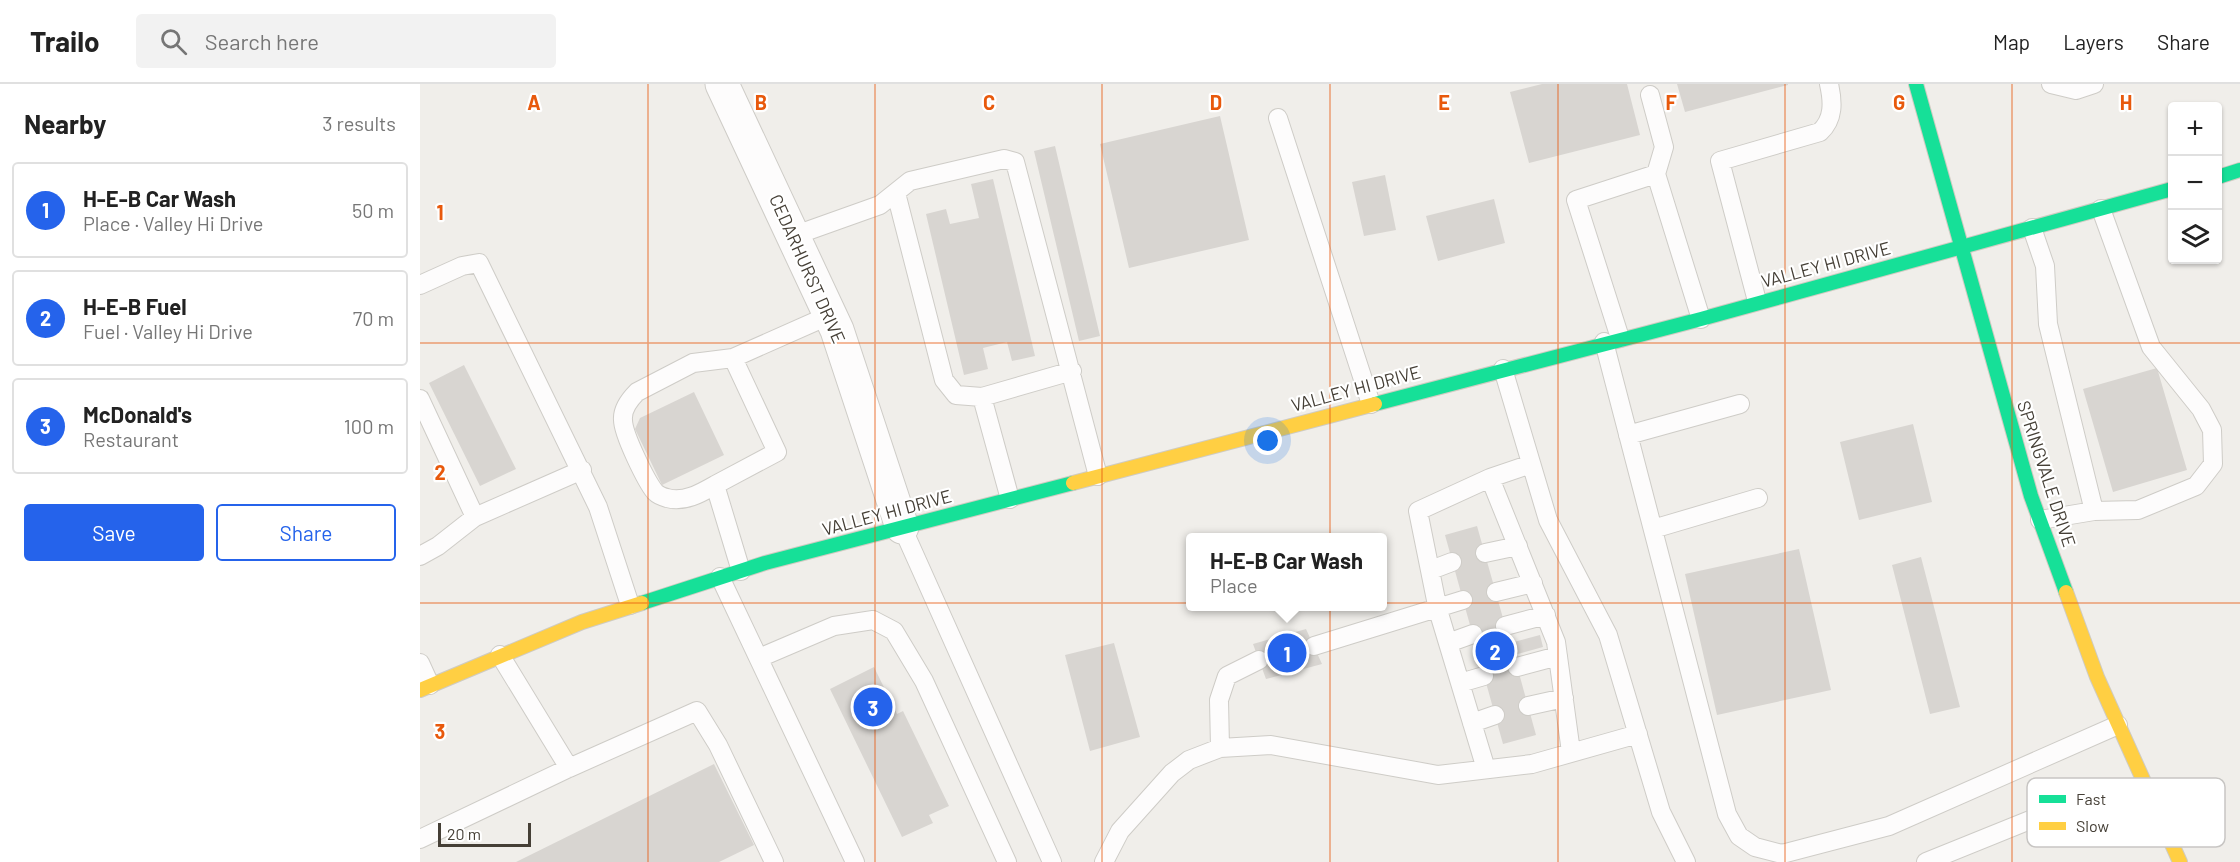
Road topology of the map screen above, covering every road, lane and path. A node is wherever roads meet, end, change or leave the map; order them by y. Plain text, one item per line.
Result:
1 (722, 84) edge
2 (1829, 84) edge
3 (1916, 84) edge
4 (2051, 84) edge
5 (2094, 84) edge
6 (1650, 95) dead end
7 (1278, 118) dead end
8 (2240, 170) edge
9 (1656, 174) junction
10 (2222, 175) edge
11 (2168, 190) edge
12 (896, 193) junction
13 (2101, 209) junction
14 (2032, 228) junction
15 (793, 236) junction
16 (1961, 247) junction
17 (420, 285) edge
18 (1757, 302) junction
19 (830, 315) junction
20 (1701, 318) junction
21 (1612, 340) junction
22 (733, 358) junction
23 (1503, 369) junction
24 (1072, 371) junction
25 (982, 397) junction
26 (420, 399) edge
27 (1371, 404) junction
28 (1740, 404) dead end
29 (1628, 435) junction
30 (1531, 464) junction
31 (582, 470) junction
32 (1098, 476) junction
33 (1490, 478) junction
34 (715, 485) junction
35 (1758, 498) dead end
36 (1010, 499) junction
37 (2094, 511) junction
38 (475, 517) junction
39 (2040, 520) junction
40 (902, 527) junction
41 (1653, 529) junction
42 (1518, 546) junction
43 (1485, 553) dead end
44 (420, 556) edge
45 (1452, 562) dead end
46 (1431, 570) junction
47 (741, 571) junction
48 (720, 578) junction
49 (1533, 583) junction
50 (1496, 592) dead end
51 (1463, 600) dead end
52 (630, 605) junction
53 (1438, 610) junction
54 (1546, 615) junction
55 (1505, 626) dead end
56 (1473, 634) dead end
57 (1448, 643) junction
58 (1314, 646) dead end
59 (501, 656) junction
60 (1558, 656) junction
61 (759, 658) junction
62 (1259, 660) dead end
63 (420, 663) edge
64 (1517, 667) dead end
65 (1484, 676) dead end
66 (1460, 683) junction
67 (425, 688) edge
68 (1564, 698) junction
69 (1528, 706) dead end
70 (1496, 716) dead end
71 (1472, 723) junction
72 (2118, 725) junction
73 (1638, 734) junction
74 (1220, 748) junction
75 (1572, 752) junction
76 (569, 768) junction
77 (1486, 769) junction
78 (2142, 778) edge
79 (2027, 821) edge
80 (420, 839) edge
81 (2173, 847) edge
82 (774, 862) edge
83 (855, 862) edge
84 (1007, 862) edge
85 (1052, 862) edge
86 (1104, 862) edge
87 (1686, 862) edge
88 (1926, 862) edge
89 (2180, 862) edge

1 - 15 street, CEDARHURST DRIVE
2 - 18 lane
3 - 16 street, SPRINGVALE DRIVE
4 - 5 lane
6 - 9 lane
7 - 27 lane
8 - 10 street
9 - 20 lane
9 - 21 lane
11 - 13 street, VALLEY HI DRIVE
12 - 15 lane
12 - 24 lane
12 - 25 lane
13 - 14 street, VALLEY HI DRIVE
13 - 37 lane
14 - 16 street, VALLEY HI DRIVE
14 - 37 lane
15 - 19 street, CEDARHURST DRIVE
16 - 18 street, VALLEY HI DRIVE
16 - 39 street, SPRINGVALE DRIVE
17 - 31 lane
18 - 20 street, VALLEY HI DRIVE
19 - 22 lane
19 - 40 street, CEDARHURST DRIVE
20 - 21 street, VALLEY HI DRIVE
21 - 23 street, VALLEY HI DRIVE
21 - 29 lane
22 - 34 lane
22 - 34 lane
23 - 27 street, VALLEY HI DRIVE
23 - 30 lane
24 - 25 lane
24 - 32 lane
25 - 36 lane
26 - 38 lane
27 - 32 street, VALLEY HI DRIVE
28 - 29 lane
29 - 41 lane
30 - 33 lane
30 - 73 lane
31 - 38 lane
31 - 52 lane
32 - 36 street, VALLEY HI DRIVE
33 - 42 lane
33 - 46 lane
34 - 47 lane
35 - 41 lane
36 - 40 street, VALLEY HI DRIVE
37 - 39 lane
38 - 44 lane
39 - 72 street, SPRINGVALE DRIVE
40 - 47 street, VALLEY HI DRIVE
40 - 85 lane
41 - 72 lane
42 - 43 lane
42 - 49 lane
45 - 46 lane
46 - 53 lane
47 - 48 street, VALLEY HI DRIVE
48 - 52 street, VALLEY HI DRIVE
48 - 61 lane
49 - 50 lane
49 - 54 lane
51 - 53 lane
52 - 59 street, VALLEY HI DRIVE
53 - 57 lane
53 - 58 lane
54 - 55 lane
54 - 60 lane
56 - 57 lane
57 - 66 lane
59 - 67 street, VALLEY HI DRIVE
59 - 76 lane
60 - 64 lane
60 - 68 lane
61 - 83 lane
61 - 84 lane
62 - 74 lane
63 - 67 lane
65 - 66 lane
66 - 71 lane
68 - 69 lane
68 - 75 lane
70 - 71 lane
71 - 77 lane
72 - 78 street, SPRINGVALE DRIVE
73 - 75 lane
73 - 87 lane
74 - 77 lane
74 - 86 lane
75 - 77 lane
76 - 80 lane
76 - 82 lane
79 - 88 lane
81 - 89 street, SPRINGVALE DRIVE

